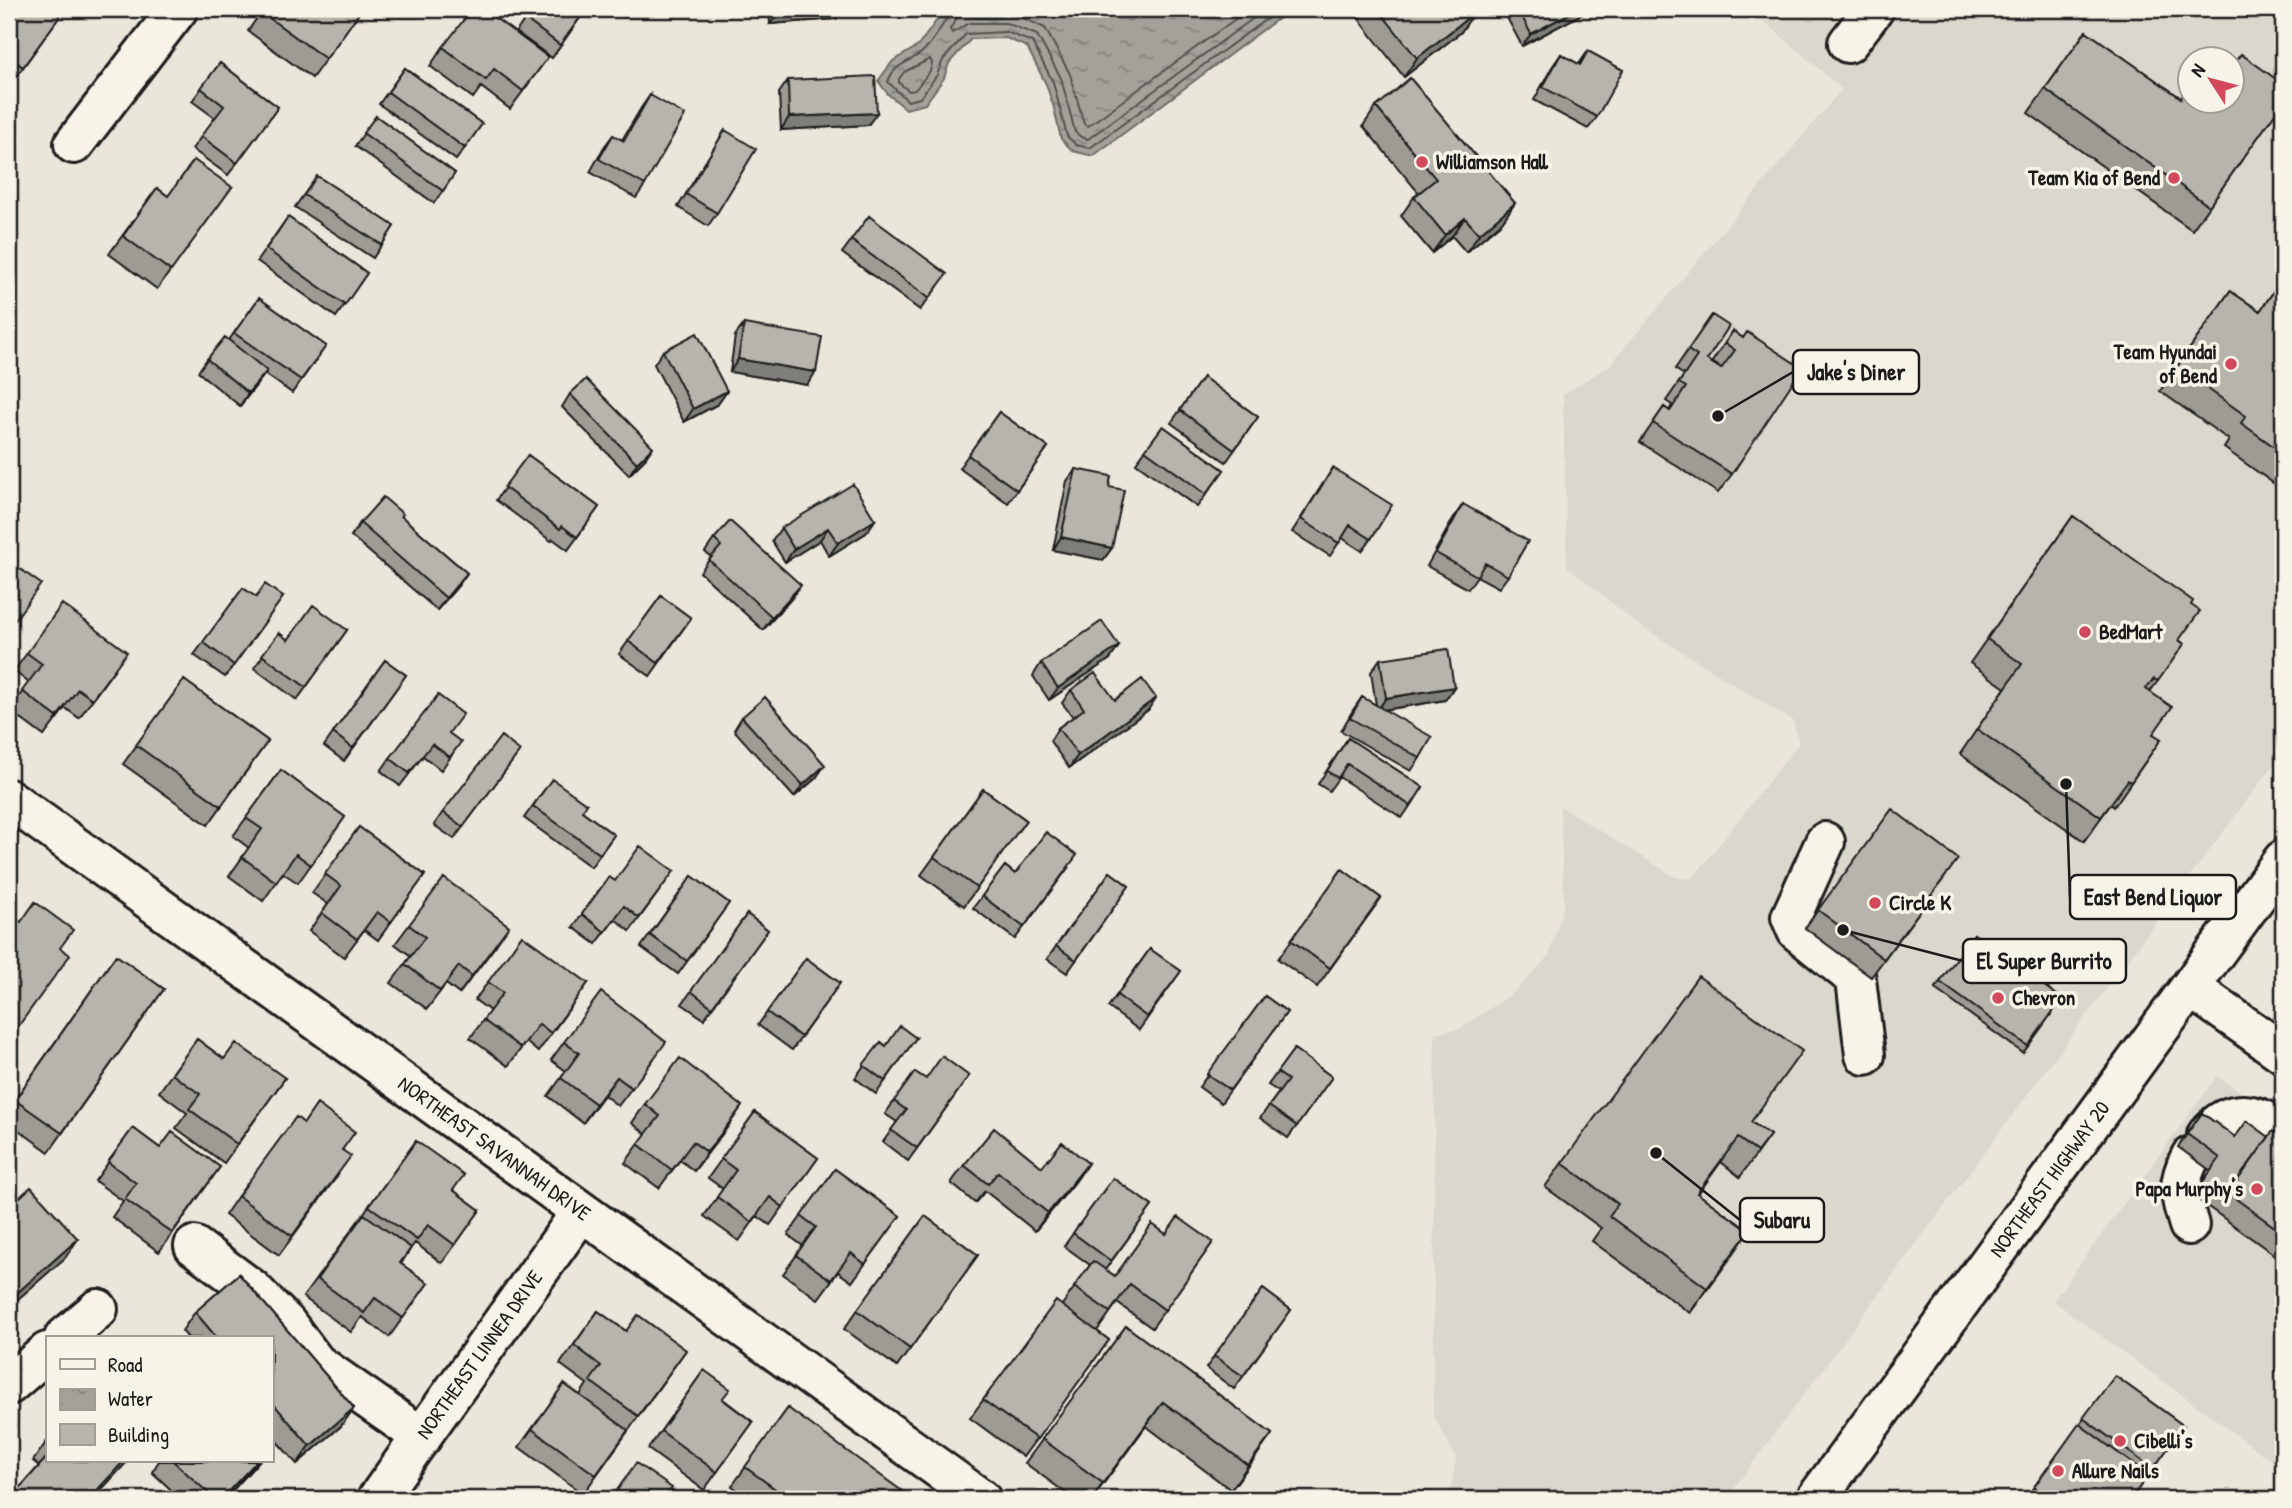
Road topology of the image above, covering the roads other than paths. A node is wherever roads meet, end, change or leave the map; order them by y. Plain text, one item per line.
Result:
1 (177, 9) edge
2 (1874, 9) edge
3 (1848, 43) dead end
4 (74, 144) dead end
5 (9, 799) edge
6 (1825, 842) dead end
7 (2283, 860) edge
8 (2191, 988) junction
9 (2283, 1053) edge
10 (1865, 1055) dead end
11 (2283, 1131) edge
12 (581, 1212) junction
13 (2189, 1224) dead end
14 (194, 1246) dead end
15 (99, 1309) dead end
16 (66, 1336) edge
17 (46, 1353) edge
18 (9, 1385) edge
19 (422, 1437) junction
20 (970, 1496) edge
21 (377, 1499) edge
22 (1816, 1499) edge

1 - 4 street
2 - 3 street
5 - 12 street, NORTHEAST SAVANNAH DRIVE
6 - 10 street
7 - 8 street, NORTHEAST HIGHWAY 20
8 - 9 street
8 - 22 street, NORTHEAST HIGHWAY 20
11 - 13 street
12 - 19 street, NORTHEAST LINNEA DRIVE
12 - 20 street, NORTHEAST SAVANNAH DRIVE
14 - 19 street
15 - 16 street
17 - 18 street
19 - 21 street, NORTHEAST LINNEA DRIVE

